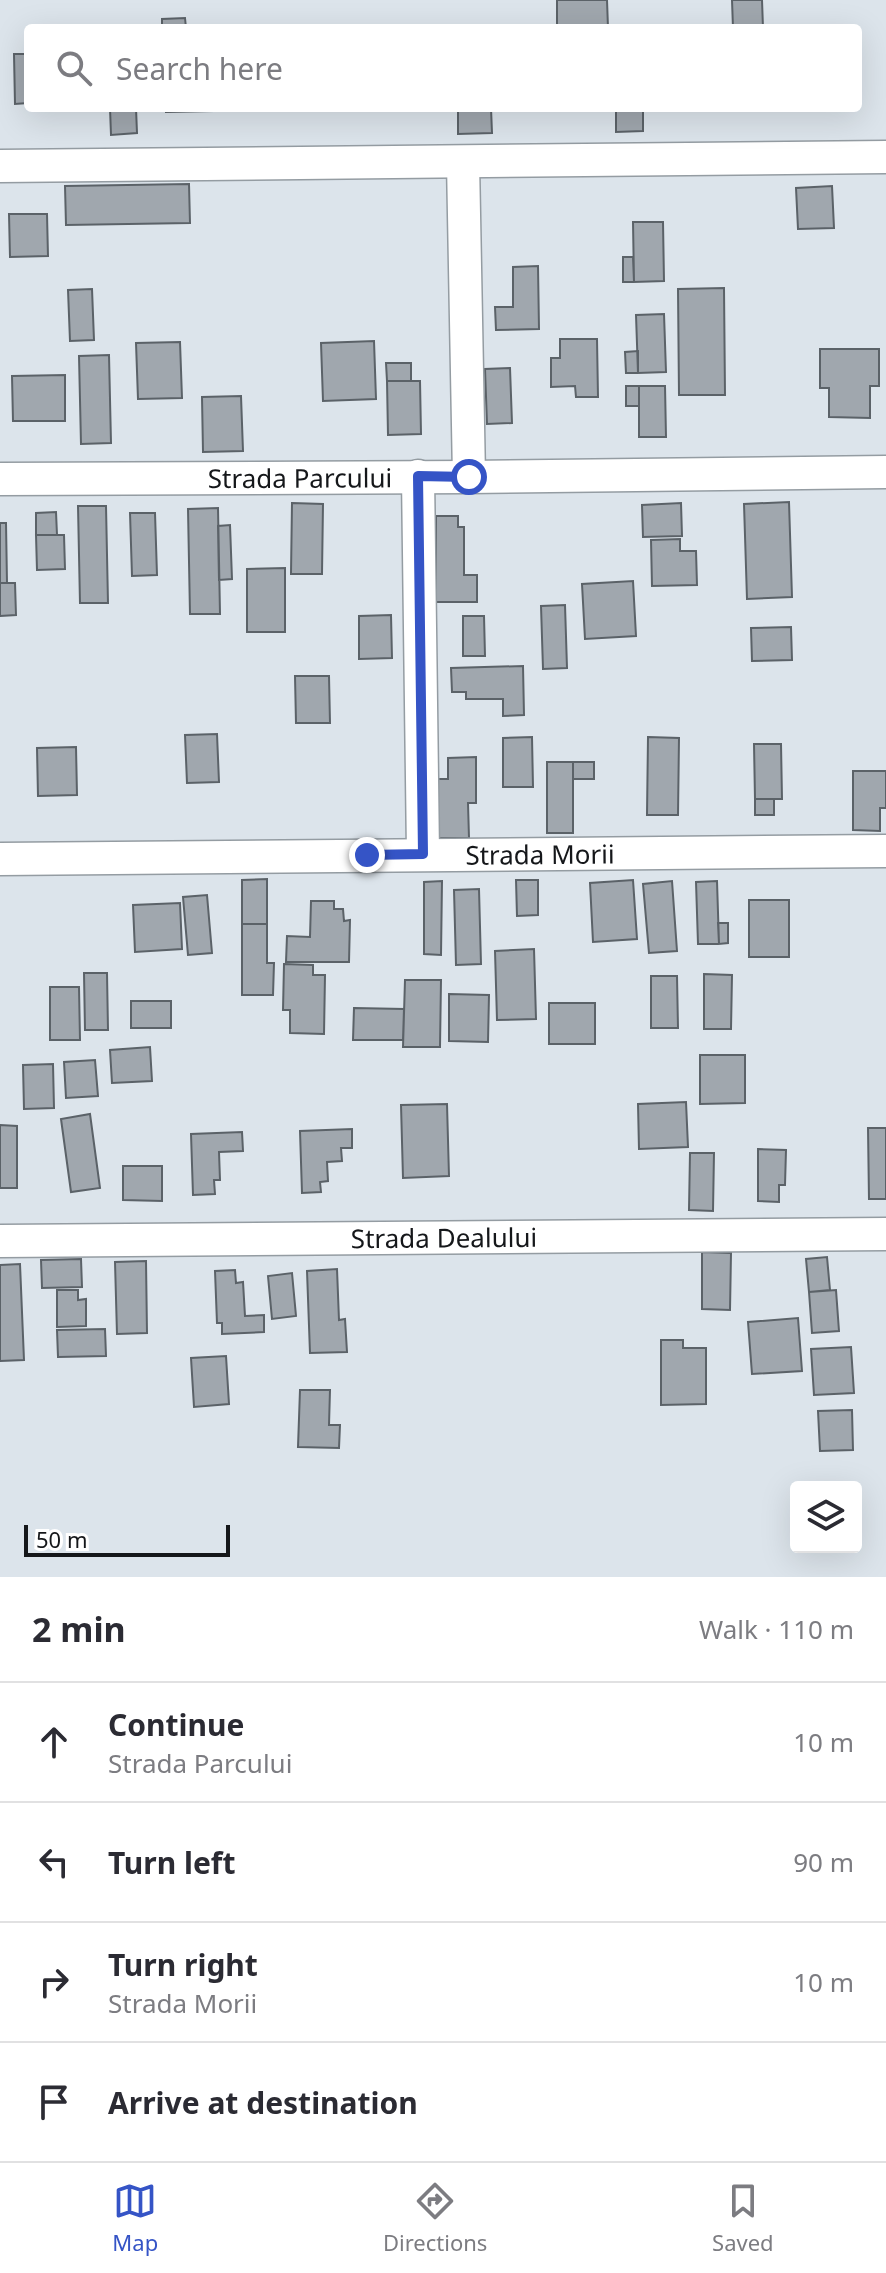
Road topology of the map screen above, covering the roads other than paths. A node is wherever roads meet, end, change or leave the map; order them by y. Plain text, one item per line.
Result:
1 (886, 157) edge
2 (463, 162) junction
3 (0, 166) edge
4 (886, 472) edge
5 (418, 476) junction
6 (469, 477) junction
7 (0, 479) edge
8 (886, 851) edge
9 (423, 854) junction
10 (0, 859) edge
11 (886, 1234) edge
12 (0, 1241) edge

1 - 2 street
2 - 3 street
2 - 6 street
4 - 6 street, Strada Parcului
5 - 6 street, Strada Parcului
5 - 7 street, Strada Parcului
5 - 9 street
8 - 9 street, Strada Morii
9 - 10 street, Strada Morii
11 - 12 street, Strada Dealului

